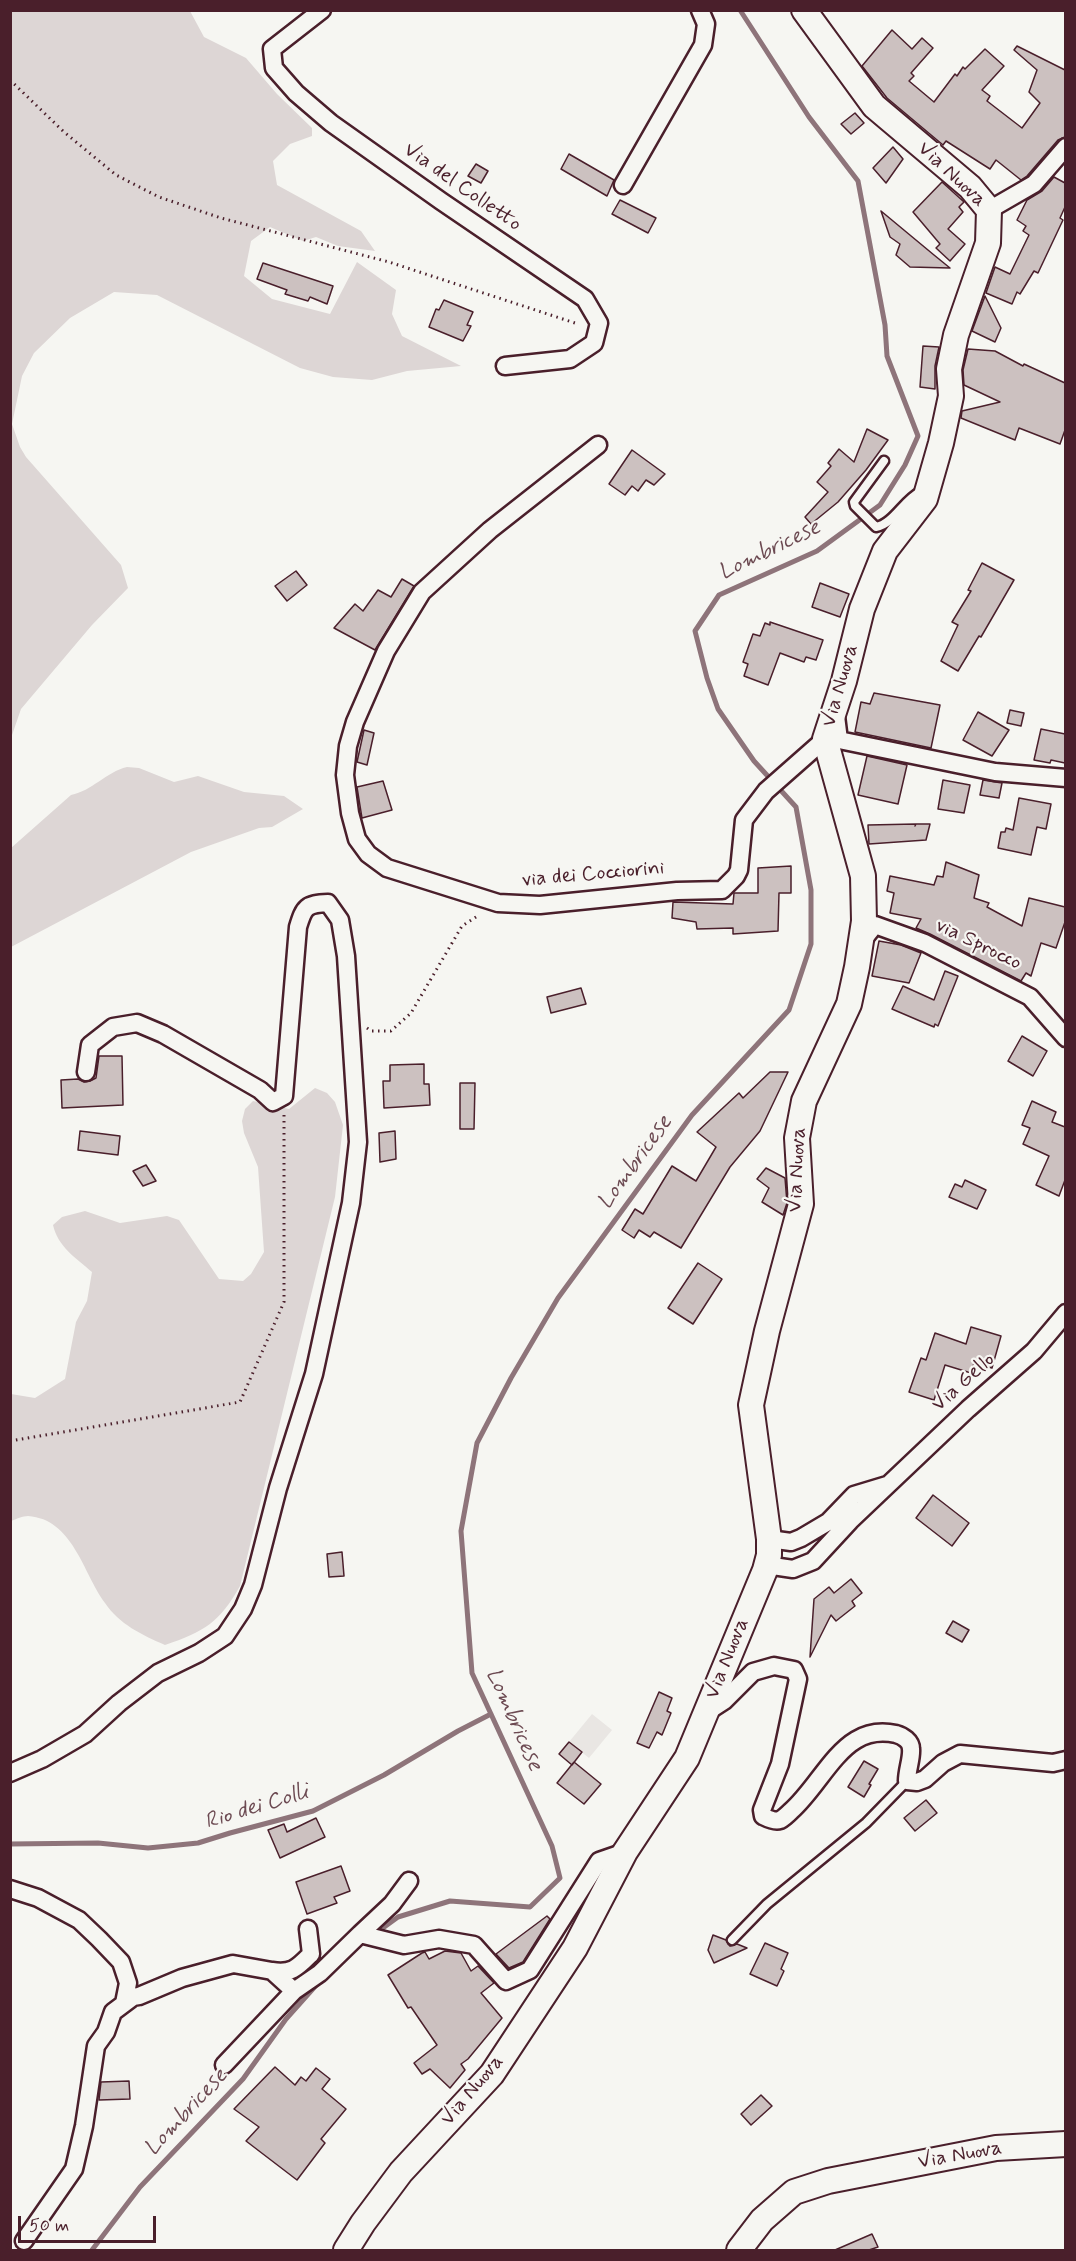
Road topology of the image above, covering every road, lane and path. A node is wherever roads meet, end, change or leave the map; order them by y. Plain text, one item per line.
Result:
1 (322, 10) edge
2 (700, 10) edge
3 (807, 12) edge
4 (10, 80) edge
5 (1065, 147) edge
6 (623, 185) dead end
7 (990, 210) junction
8 (597, 330) junction
9 (505, 366) dead end
10 (598, 445) dead end
11 (884, 461) dead end
12 (928, 488) junction
13 (835, 709) junction
14 (825, 739) junction
15 (1065, 778) edge
16 (498, 903) junction
17 (861, 943) junction
18 (351, 1017) junction
19 (1065, 1038) edge
20 (86, 1072) dead end
21 (284, 1096) junction
22 (1065, 1313) edge
23 (10, 1441) edge
24 (889, 1484) junction
25 (769, 1539) junction
26 (766, 1565) junction
27 (707, 1712) junction
28 (1065, 1760) edge
29 (10, 1773) edge
30 (907, 1781) junction
31 (625, 1852) junction
32 (409, 1881) dead end
33 (10, 1889) edge
34 (308, 1929) dead end
35 (360, 1934) junction
36 (732, 1941) dead end
37 (272, 1971) junction
38 (294, 1991) junction
39 (124, 2003) junction
40 (224, 2065) dead end
41 (1065, 2144) edge
42 (24, 2241) dead end
43 (346, 2250) edge
44 (739, 2250) edge

1 - 8 street, Via del Colletto
2 - 6 street
3 - 7 street, Via Nuova
4 - 8 path
5 - 7 street
7 - 12 street, Via Nuova
8 - 9 street
10 - 16 street, via dei Cocciorini
11 - 12 lane
12 - 13 street, Via Nuova
13 - 14 street, Via Nuova
13 - 15 street
14 - 16 street, via dei Cocciorini
14 - 17 street, Via Nuova
16 - 18 path
17 - 19 street, via Sprocco
17 - 25 street, Via Nuova
18 - 21 street
18 - 29 street
20 - 21 street
21 - 23 path
22 - 24 street, Via Gello
24 - 25 street, Via Gello
24 - 26 street, Via Gello
25 - 26 street, Via Nuova
26 - 27 street, Via Nuova
27 - 30 street
27 - 31 street, Via Nuova
28 - 30 street
30 - 36 lane
31 - 35 street
31 - 43 street, Via Nuova
32 - 35 street
33 - 39 street
34 - 37 street
35 - 38 street
37 - 38 street
37 - 39 street
38 - 40 street
39 - 42 street
41 - 44 street, Via Nuova

